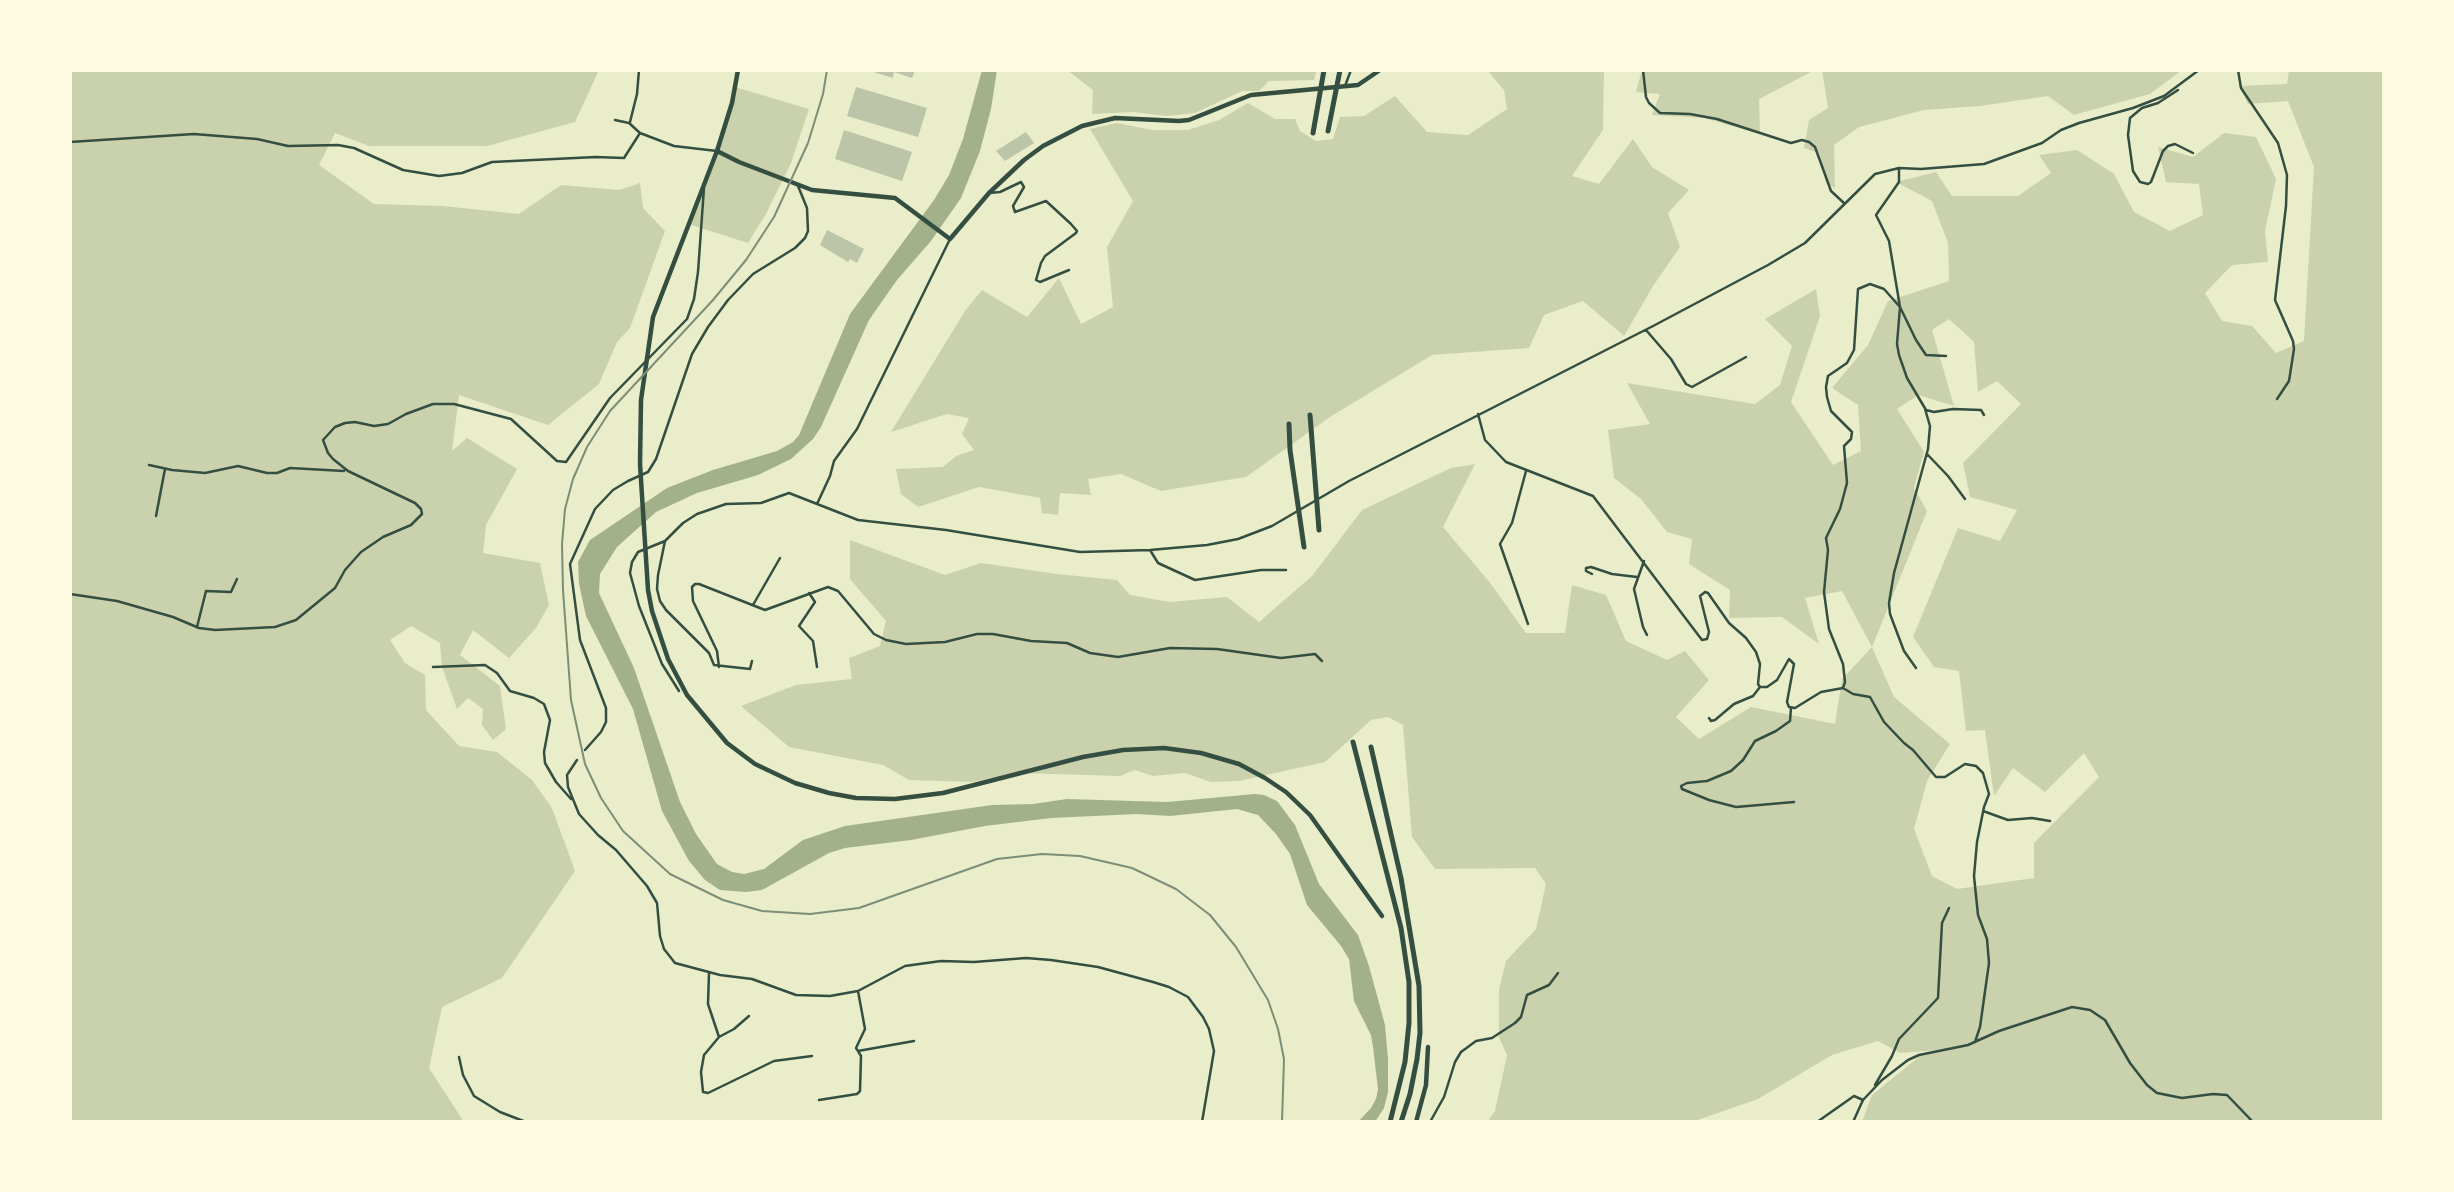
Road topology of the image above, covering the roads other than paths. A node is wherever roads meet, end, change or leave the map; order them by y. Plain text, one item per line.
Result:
1 (639, 70) edge
2 (738, 70) edge
3 (1324, 70) edge
4 (1340, 70) edge
5 (1350, 70) edge
6 (1380, 70) edge
7 (1643, 70) edge
8 (2199, 70) edge
9 (2238, 70) edge
10 (1345, 86) junction
11 (2179, 87) junction
12 (615, 120) dead end
13 (629, 123) junction
14 (1328, 131) dead end
15 (640, 133) junction
16 (1312, 133) dead end
17 (70, 142) edge
18 (717, 151) junction
19 (2193, 153) dead end
20 (1899, 168) junction
21 (705, 184) junction
22 (798, 186) junction
23 (989, 193) junction
24 (1845, 204) junction
25 (950, 239) junction
26 (1069, 270) dead end
27 (1900, 306) junction
28 (1646, 330) junction
29 (1946, 356) dead end
30 (1746, 357) dead end
31 (2277, 400) dead end
32 (1925, 409) junction
33 (1478, 414) junction
34 (1310, 415) dead end
35 (1984, 415) dead end
36 (1289, 424) dead end
37 (1927, 454) junction
38 (149, 465) dead end
39 (165, 469) junction
40 (348, 471) junction
41 (1526, 471) junction
42 (1965, 499) dead end
43 (817, 504) junction
44 (156, 516) dead end
45 (1320, 530) dead end
46 (665, 541) junction
47 (1304, 547) dead end
48 (1150, 550) junction
49 (779, 558) dead end
50 (1644, 561) junction
51 (1286, 570) dead end
52 (1592, 574) dead end
53 (1637, 577) junction
54 (237, 579) dead end
55 (809, 593) junction
56 (70, 594) edge
57 (753, 604) junction
58 (1528, 624) dead end
59 (197, 627) junction
60 (1647, 635) dead end
61 (752, 661) dead end
62 (1322, 661) dead end
63 (433, 667) dead end
64 (719, 667) junction
65 (817, 667) dead end
66 (1916, 668) dead end
67 (1760, 687) junction
68 (1843, 688) junction
69 (679, 691) dead end
70 (1791, 708) junction
71 (1709, 718) dead end
72 (1353, 742) dead end
73 (1371, 747) dead end
74 (585, 750) dead end
75 (577, 760) dead end
76 (573, 801) junction
77 (1794, 802) dead end
78 (1983, 811) junction
79 (2050, 821) dead end
80 (1949, 908) dead end
81 (1382, 916) dead end
82 (709, 973) junction
83 (1558, 973) dead end
84 (858, 991) junction
85 (749, 1016) dead end
86 (719, 1037) junction
87 (914, 1041) dead end
88 (1975, 1042) junction
89 (1428, 1047) dead end
90 (858, 1051) junction
91 (813, 1056) dead end
92 (459, 1057) dead end
93 (1871, 1090) junction
94 (819, 1100) dead end
95 (1863, 1100) junction
96 (526, 1122) edge
97 (1202, 1122) edge
98 (1390, 1122) edge
99 (1401, 1122) edge
100 (1416, 1122) edge
101 (1430, 1122) edge
102 (1817, 1122) edge
103 (1853, 1122) edge
104 (2253, 1122) edge

1 - 13 street
2 - 18 main road
3 - 16 highway
4 - 14 highway
5 - 10 street
6 - 10 main road
7 - 24 street
8 - 11 street
9 - 31 street
10 - 23 main road
11 - 19 street
11 - 20 street
12 - 13 street
13 - 15 street
15 - 17 street
15 - 18 street
18 - 21 main road
18 - 22 main road
20 - 24 street
20 - 27 street
21 - 40 street
21 - 81 main road
22 - 25 main road
22 - 74 street
23 - 25 main road
23 - 26 street
24 - 28 street
25 - 43 street
27 - 29 street
27 - 32 street
27 - 68 street
28 - 30 street
28 - 33 street
32 - 35 street
32 - 37 street
33 - 41 street
33 - 48 street
34 - 45 highway
36 - 47 highway
37 - 42 street
37 - 66 street
38 - 39 street
39 - 40 street
39 - 44 street
40 - 59 street
41 - 50 street
41 - 58 street
43 - 46 street
43 - 48 street
46 - 64 street
46 - 69 street
48 - 51 street
49 - 57 street
50 - 53 street
50 - 67 street
52 - 53 street
53 - 60 street
54 - 59 street
55 - 57 street
55 - 62 street
55 - 65 street
56 - 59 street
57 - 64 street
61 - 64 street
63 - 76 street
67 - 70 street
67 - 71 street
68 - 70 street
68 - 78 street
70 - 77 street
72 - 98 highway
73 - 99 highway
75 - 76 street
76 - 82 street
78 - 79 street
78 - 88 street
80 - 93 street
82 - 84 street
82 - 86 street
83 - 101 street
84 - 90 street
84 - 97 street
85 - 86 street
86 - 91 street
87 - 90 street
88 - 93 street
88 - 104 street
89 - 100 main road
90 - 94 street
92 - 96 street
93 - 95 street
95 - 102 street
95 - 103 street

